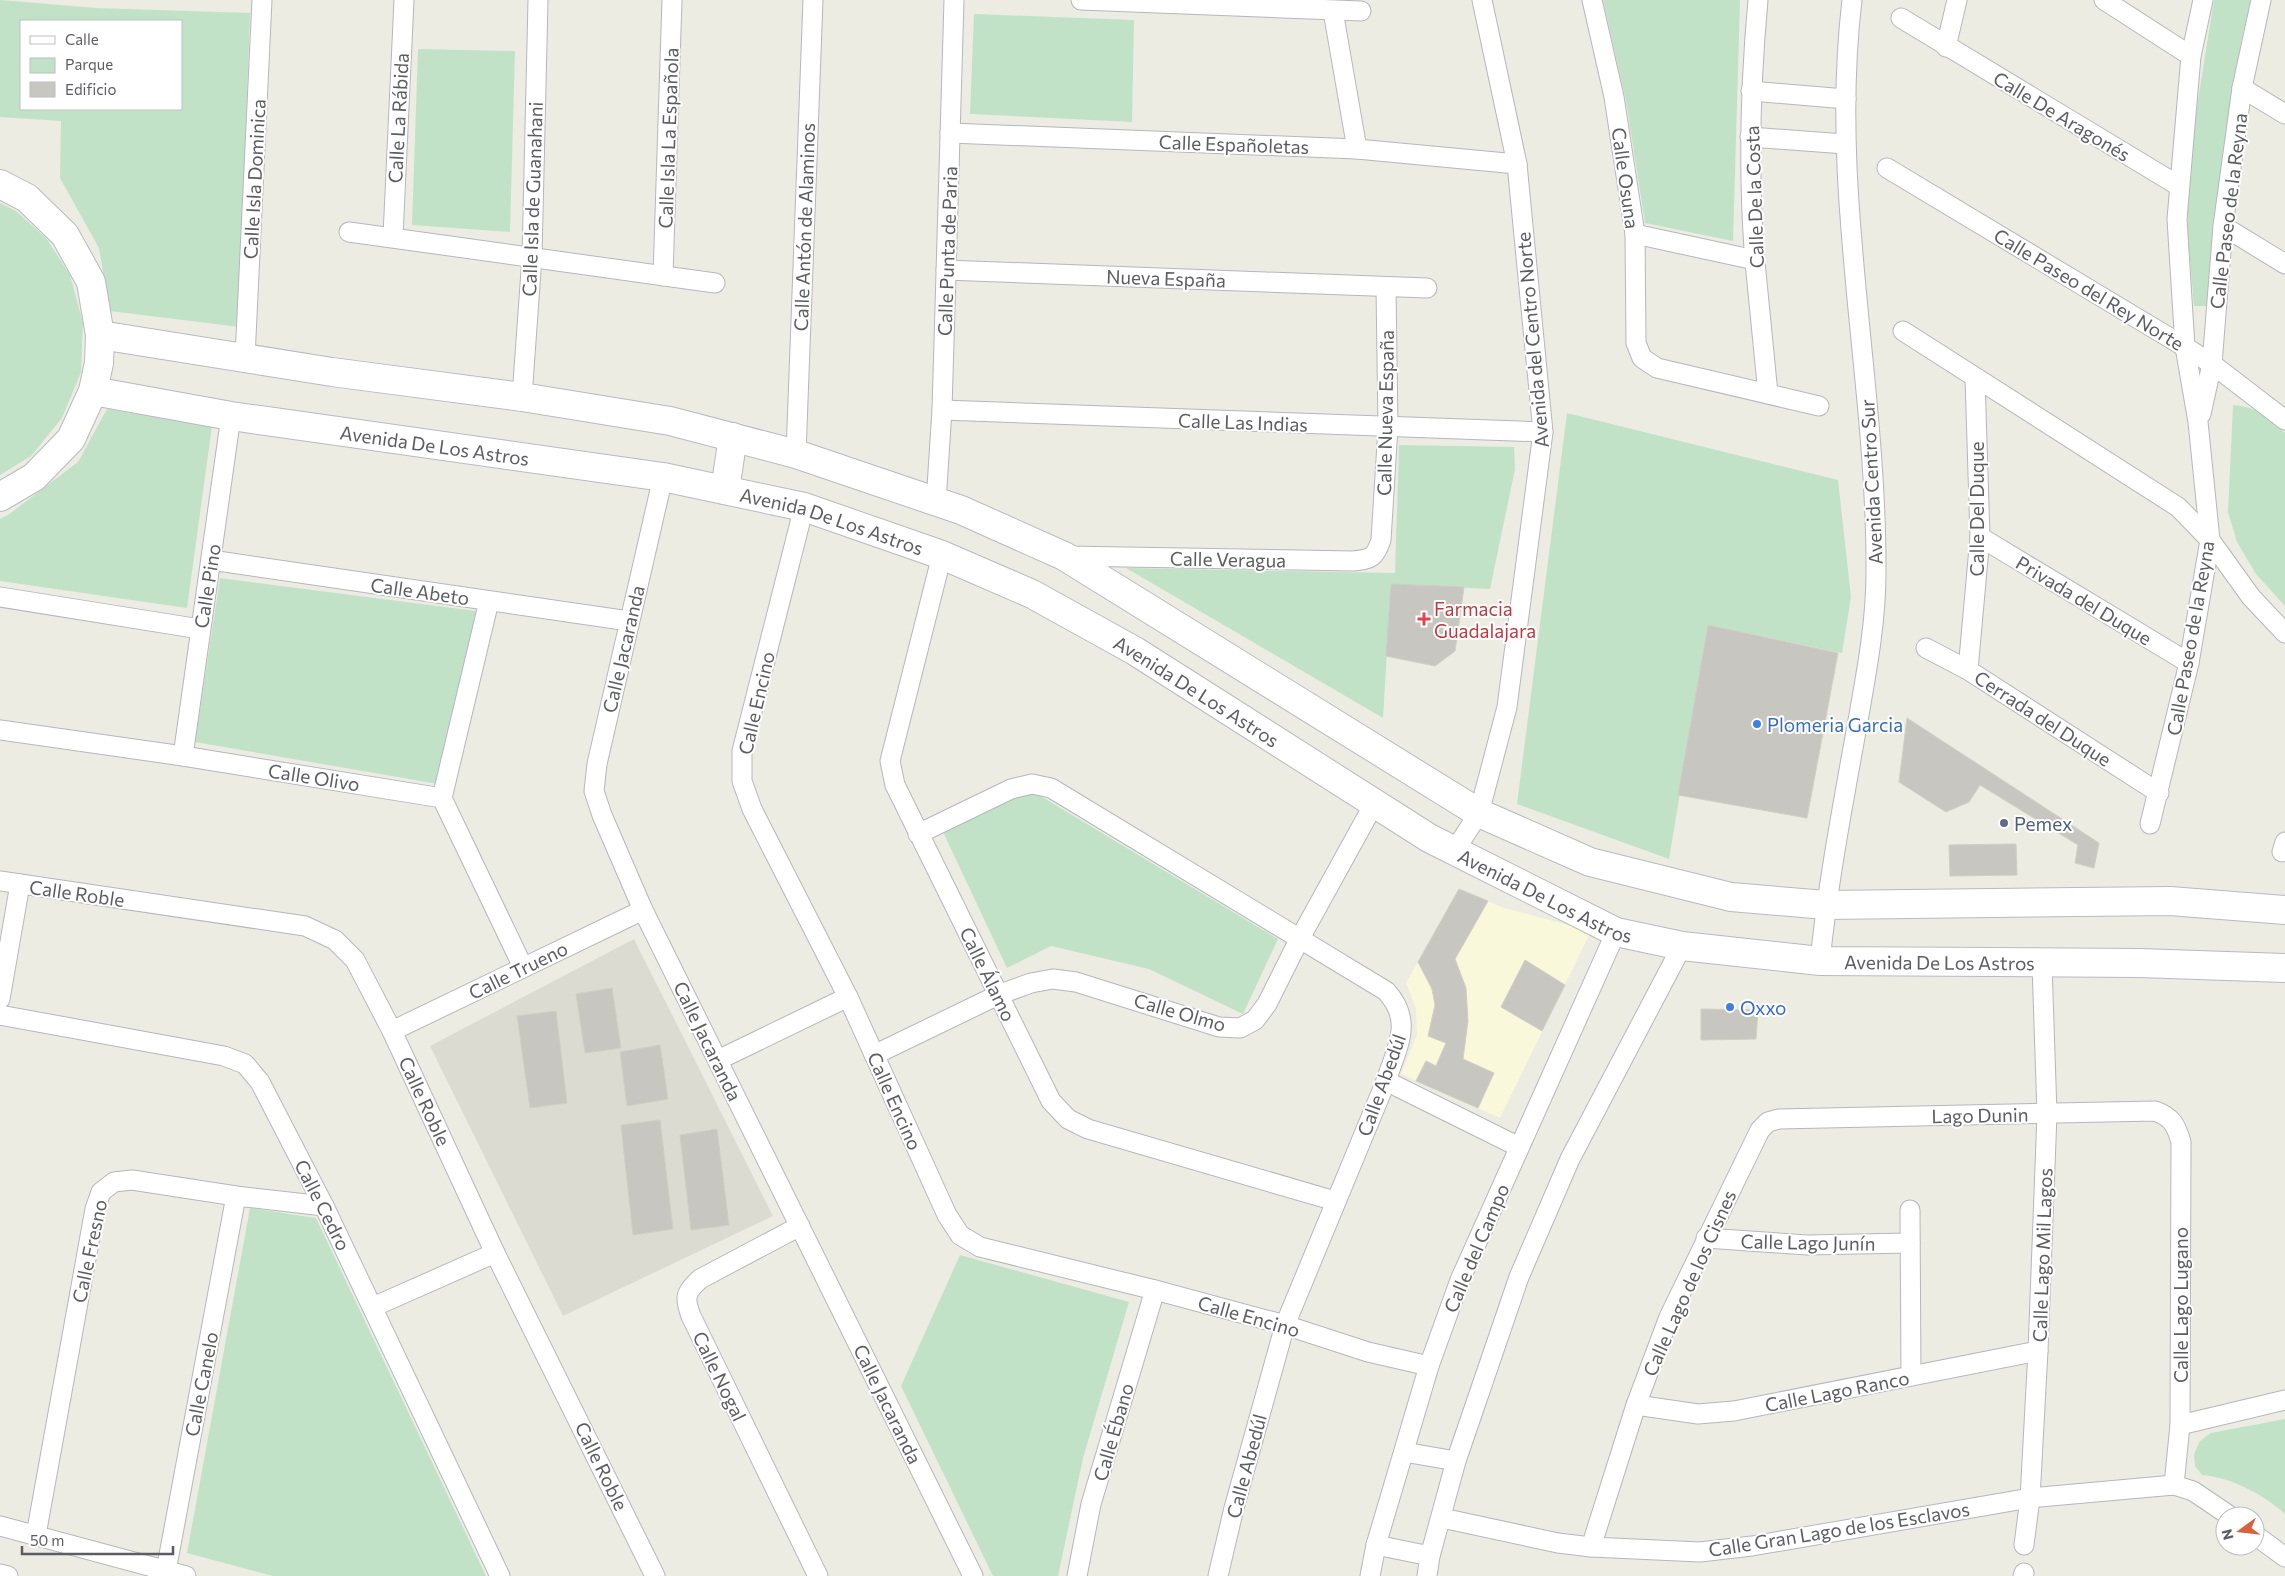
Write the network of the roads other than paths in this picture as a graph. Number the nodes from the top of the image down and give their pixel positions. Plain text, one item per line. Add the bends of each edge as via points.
1 (262, 0) edge
2 (404, 0) edge
3 (538, 0) edge
4 (672, 0) edge
5 (813, 0) edge
6 (954, 0) edge
7 (1081, 0) edge
8 (1482, 0) edge
9 (1592, 0) edge
10 (1758, 0) edge
11 (1852, 0) edge
12 (1957, 0) edge
13 (2104, 0) edge
14 (2203, 0) edge
15 (2262, 0) edge
16 (1333, 11) junction
17 (1360, 11) dead end
18 (1901, 18) dead end
19 (1946, 47) junction
20 (2192, 56) junction
21 (2242, 88) junction
22 (1751, 91) junction
23 (1846, 99) junction
24 (2285, 114) edge
25 (950, 133) junction
26 (1750, 137) junction
27 (1846, 144) junction
28 (1357, 149) junction
29 (1517, 164) junction
30 (1887, 168) dead end
31 (0, 184) edge
32 (2179, 186) junction
33 (2223, 226) junction
34 (349, 232) dead end
35 (1635, 234) junction
36 (393, 236) junction
37 (532, 257) junction
38 (1755, 260) junction
39 (2285, 264) edge
40 (946, 270) junction
41 (663, 276) junction
42 (715, 283) dead end
43 (1386, 287) junction
44 (1427, 288) dead end
45 (1902, 331) dead end
46 (100, 336) junction
47 (2185, 347) junction
48 (245, 358) junction
49 (2212, 364) junction
50 (1975, 378) junction
51 (93, 391) junction
52 (1768, 394) junction
53 (522, 397) junction
54 (1819, 406) dead end
55 (942, 410) junction
56 (231, 416) junction
57 (2285, 420) edge
58 (2198, 422) junction
59 (1388, 427) junction
60 (1543, 432) junction
61 (733, 437) junction
62 (796, 454) junction
63 (663, 477) junction
64 (725, 490) junction
65 (0, 497) edge
66 (936, 502) junction
67 (804, 507) junction
68 (1980, 537) junction
69 (1381, 540) joint
70 (2210, 540) junction
71 (942, 556) junction
72 (1064, 556) junction
73 (211, 560) junction
74 (0, 597) edge
75 (489, 601) junction
76 (629, 621) junction
77 (200, 628) junction
78 (2285, 633) edge
79 (1926, 648) dead end
80 (2189, 663) junction
81 (1968, 670) junction
82 (0, 730) edge
83 (183, 756) junction
84 (2159, 793) junction
85 (442, 798) junction
86 (1374, 804) junction
87 (1480, 813) junction
88 (2150, 824) dead end
89 (918, 834) junction
90 (1455, 850) junction
91 (0, 881) edge
92 (20, 884) junction
93 (1826, 905) junction
94 (643, 910) junction
95 (2285, 910) edge
96 (1616, 932) junction
97 (1299, 940) junction
98 (1682, 946) junction
99 (1820, 961) junction
100 (2042, 964) junction
101 (523, 967) junction
102 (2285, 968) edge
103 (998, 995) junction
104 (848, 997) junction
105 (0, 999) edge
106 (0, 1015) edge
107 (392, 1031) junction
108 (874, 1055) junction
109 (718, 1060) junction
110 (1386, 1081) junction
111 (2047, 1114) junction
112 (1779, 1119) joint
113 (2176, 1126) joint
114 (1519, 1147) junction
115 (236, 1196) junction
116 (1335, 1201) junction
117 (324, 1206) junction
118 (1910, 1210) dead end
119 (800, 1226) junction
120 (1706, 1238) junction
121 (1910, 1243) junction
122 (495, 1253) junction
123 (1155, 1290) junction
124 (373, 1308) junction
125 (1286, 1325) junction
126 (2038, 1351) junction
127 (1429, 1366) junction
128 (1911, 1376) junction
129 (2285, 1400) edge
130 (1636, 1405) junction
131 (2180, 1424) junction
132 (1404, 1452) junction
133 (1456, 1461) junction
134 (2174, 1485) junction
135 (2030, 1498) junction
136 (2215, 1506) edge
137 (1442, 1518) junction
138 (0, 1526) edge
139 (36, 1535) junction
140 (2265, 1542) edge
141 (1376, 1545) junction
142 (2024, 1545) dead end
143 (1591, 1547) junction
144 (1430, 1556) junction
145 (2285, 1557) edge
146 (166, 1571) junction
147 (0, 1574) edge
148 (8, 1576) edge
149 (186, 1576) edge
150 (500, 1576) edge
151 (655, 1576) edge
152 (818, 1576) edge
153 (973, 1576) edge
154 (1078, 1576) edge
155 (1218, 1576) edge
156 (1370, 1576) edge
157 (1427, 1576) edge

1 - 48 street, Calle Isla Dominica
2 - 36 street, Calle La Rábida
3 - 37 street, Calle Isla de Guanahani
4 - 41 street, Calle Isla La Española
5 - 62 street, Calle Antón de Alaminos
6 - 25 street, Calle Punta de Paria
7 - 16 street
8 - 29 street, Avenida del Centro Norte
9 - 35 street, Calle Osuna via 1614,97
10 - 22 street, Calle De la Costa
11 - 23 street, Avenida Centro Sur
12 - 19 street
13 - 20 street
14 - 20 street, Calle Paseo de la Reyna
15 - 21 street, Calle Paseo de la Reyna
16 - 17 street
16 - 28 street
18 - 19 street, Calle De Aragonés
19 - 32 street, Calle De Aragonés
20 - 32 street, Calle Paseo de la Reyna
21 - 24 street
21 - 33 street, Calle Paseo de la Reyna
22 - 23 street
22 - 26 street, Calle De la Costa
23 - 27 street, Avenida Centro Sur
25 - 28 street, Calle Españoletas
25 - 40 street, Calle Punta de Paria
26 - 27 street
26 - 38 street, Calle De la Costa
27 - 93 street, Avenida Centro Sur via 1874,487 1876,574 1870,650
28 - 29 street, Calle Españoletas
29 - 60 street, Avenida del Centro Norte
30 - 47 street, Calle Paseo del Rey Norte
31 - 46 main road via 27,198 65,235 91,282
32 - 47 street, Calle Paseo de la Reyna via 2178,254
33 - 39 street
33 - 49 street, Calle Paseo de la Reyna
34 - 36 street
35 - 38 street
35 - 52 street, Calle Osuna via 1636,343 1642,358 1658,368
36 - 37 street
37 - 41 street
37 - 53 street, Calle Isla de Guanahani
38 - 52 street, Calle De la Costa
40 - 43 street, Nueva España
40 - 55 street, Calle Punta de Paria
41 - 42 street
43 - 44 street, Nueva España
43 - 59 street, Calle Nueva España
45 - 50 street
46 - 48 main road
46 - 51 main road
47 - 49 street, Calle Paseo del Rey Norte
47 - 58 street, Calle Paseo de la Reyna
48 - 53 main road
49 - 57 street, Calle Paseo del Rey Norte
49 - 58 street, Calle Paseo de la Reyna
50 - 68 street, Calle Del Duque
50 - 70 street via 2178,507
51 - 56 main road, Avenida De Los Astros
51 - 65 main road via 71,438 34,478
52 - 54 street
53 - 61 main road via 670,421
55 - 59 street, Calle Las Indias
55 - 66 street, Calle Punta de Paria
56 - 63 main road, Avenida De Los Astros
56 - 73 street, Calle Pino
58 - 70 street, Calle Paseo de la Reyna
59 - 60 street, Calle Las Indias
59 - 69 street, Calle Nueva España
60 - 87 street, Avenida del Centro Norte via 1507,708
61 - 62 main road
61 - 64 main road
62 - 66 main road
63 - 64 main road, Avenida De Los Astros
63 - 76 street, Calle Jacaranda
64 - 67 main road, Avenida De Los Astros
66 - 72 main road
67 - 71 main road, Avenida De Los Astros
67 - 104 street, Calle Encino via 742,751 742,781 752,809
68 - 80 street, Privada del Duque
68 - 81 street, Calle Del Duque
69 - 72 street, Calle Veragua via 1377,552 1368,559 1352,561
70 - 78 street via 2252,597
70 - 80 street, Calle Paseo de la Reyna
71 - 86 main road, Avenida De Los Astros via 1032,594 1135,651
71 - 89 street, Calle Álamo via 890,761 895,785
72 - 87 main road
73 - 75 street, Calle Abeto
73 - 77 street, Calle Pino
74 - 77 street
75 - 76 street, Calle Abeto
75 - 85 street
76 - 94 street, Calle Jacaranda via 597,764 594,791
77 - 83 street, Calle Pino
79 - 81 street, Cerrada del Duque
80 - 84 street, Calle Paseo de la Reyna
81 - 84 street, Cerrada del Duque
82 - 83 street, Calle Olivo
83 - 85 street, Calle Olivo
84 - 88 street, Calle Paseo de la Reyna
85 - 101 street
86 - 90 main road, Avenida De Los Astros
86 - 97 street, Calle Olmo
87 - 90 street, Avenida del Centro Norte
87 - 93 main road via 1590,862 1732,897
89 - 97 street, Calle Abedúl via 1011,789 1032,784 1051,788
89 - 103 street, Calle Álamo
90 - 96 main road, Avenida De Los Astros
91 - 92 street, Calle Roble
92 - 105 street
92 - 107 street, Calle Roble via 305,926 335,940 355,960
93 - 95 main road via 2170,901
93 - 99 street, Avenida Centro Sur
94 - 101 street, Calle Trueno
94 - 109 street, Calle Jacaranda
96 - 98 main road, Avenida De Los Astros
96 - 114 street, Calle del Campo
97 - 103 street, Calle Olmo via 1267,1004 1254,1020 1240,1028 1219,1026 1076,982 1053,979
97 - 110 street, Calle Abedúl via 1386,990 1395,1000 1403,1026
98 - 99 main road, Avenida De Los Astros
98 - 133 street via 1570,1159 1519,1277
99 - 100 main road, Avenida De Los Astros
100 - 102 main road, Avenida De Los Astros via 2158,963
100 - 111 street, Calle Lago Mil Lagos
101 - 107 street, Calle Trueno
103 - 108 street, Calle Olmo
103 - 116 street, Calle Álamo via 1051,1102 1068,1119 1088,1129
104 - 108 street, Calle Encino
104 - 109 street
106 - 117 street, Calle Cedro via 224,1056 244,1064 260,1082
107 - 122 street, Calle Roble
108 - 123 street, Calle Encino via 947,1216 960,1235 980,1247
109 - 119 street, Calle Jacaranda
110 - 114 street
110 - 116 street, Calle Abedúl
111 - 112 street, Lago Dunin
111 - 113 street, Lago Dunin via 2155,1111 2167,1115
111 - 126 street, Calle Lago Mil Lagos
112 - 120 street, Calle Lago de los Cisnes via 1768,1122 1760,1130
113 - 131 street, Calle Lago Lugano via 2181,1142
114 - 127 street, Calle del Campo via 1460,1280
115 - 117 street, Calle Fresno
115 - 139 street, Calle Fresno via 132,1180 114,1182 101,1192 95,1209
115 - 146 street, Calle Canelo
116 - 125 street, Calle Abedúl
117 - 124 street, Calle Cedro
118 - 121 street
119 - 152 street, Calle Nogal via 700,1279 688,1290 686,1301
119 - 153 street, Calle Jacaranda
120 - 121 street, Calle Lago Junín via 1807,1245
120 - 130 street, Calle Lago de los Cisnes via 1669,1318
121 - 128 street
122 - 124 street
122 - 151 street, Calle Roble
123 - 125 street, Calle Encino
123 - 154 street, Calle Ébano via 1091,1504
124 - 150 street, Calle Cedro
125 - 127 street, Calle Encino via 1368,1352
125 - 155 street, Calle Abedúl
126 - 128 street, Calle Lago Ranco
126 - 135 street, Calle Lago Mil Lagos
127 - 132 street, Calle del Campo
128 - 130 street, Calle Lago Ranco via 1734,1411 1698,1414
129 - 131 street
130 - 143 street, Calle Lago de los Cisnes
131 - 134 street, Calle Lago Lugano
132 - 133 street
132 - 141 street, Calle del Campo
133 - 137 street
134 - 135 street, Calle Gran Lago de los Esclavos
134 - 136 street, Calle Gran Lago de los Esclavos via 2193,1491
135 - 142 street, Calle Lago Mil Lagos
135 - 143 street, Calle Gran Lago de los Esclavos via 1700,1552
137 - 143 street, Calle Gran Lago de los Esclavos
137 - 144 street
138 - 139 street
139 - 146 street
140 - 145 street
141 - 144 street
141 - 156 street, Calle del Campo
144 - 157 street
146 - 149 street
147 - 148 street

